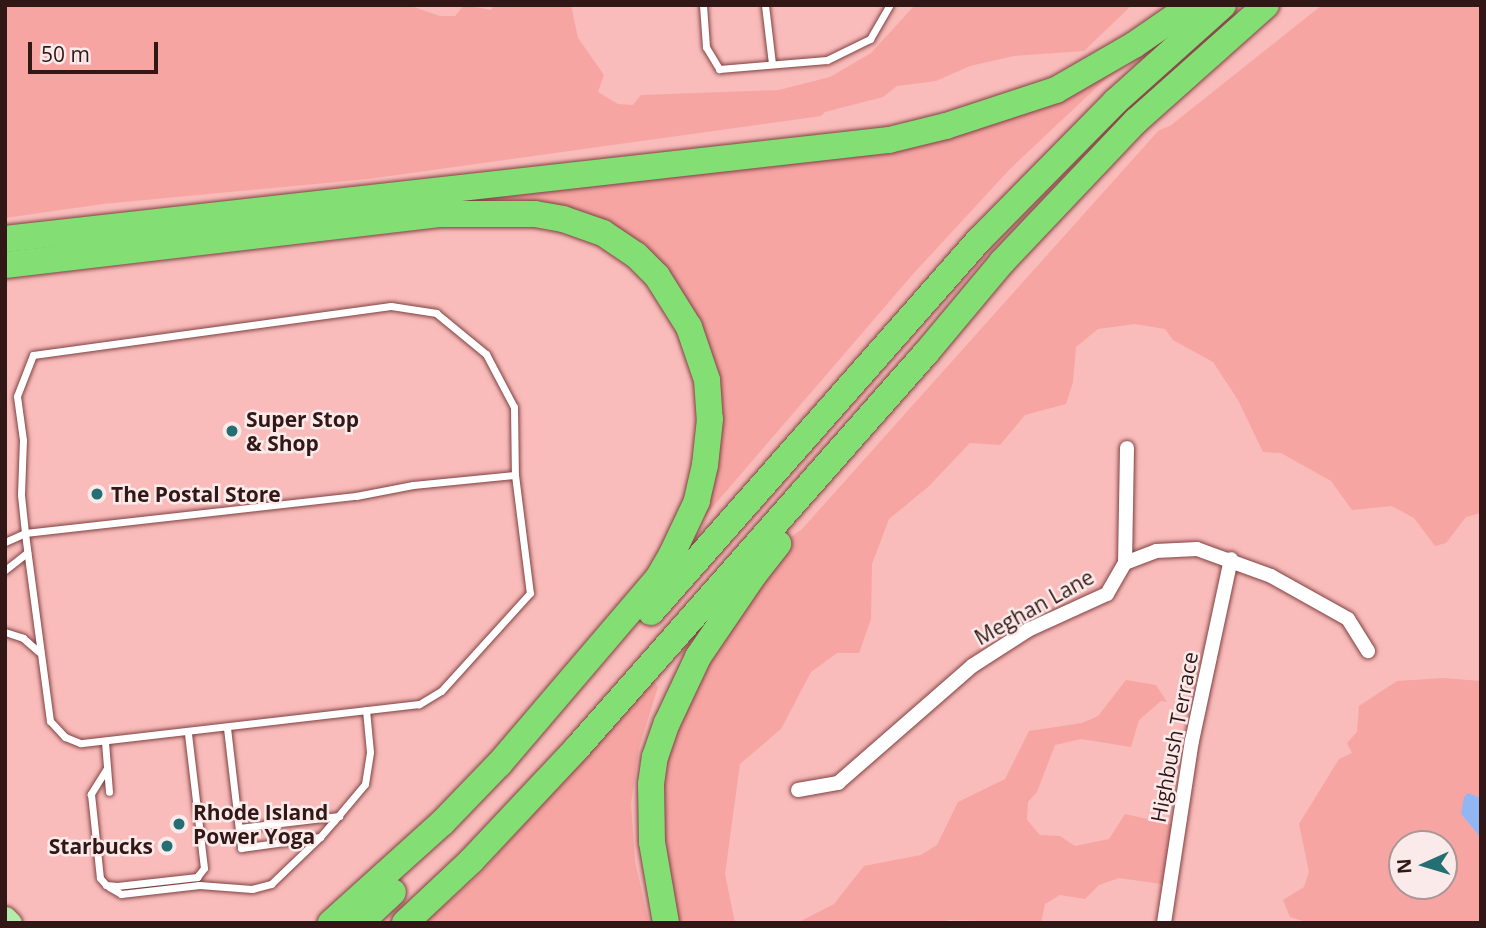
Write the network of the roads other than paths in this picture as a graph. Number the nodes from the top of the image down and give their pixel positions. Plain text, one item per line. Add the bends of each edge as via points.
1 (703, 5) edge
2 (765, 5) edge
3 (890, 5) edge
4 (1192, 5) edge
5 (1223, 5) edge
6 (1266, 5) edge
7 (772, 64) junction
8 (5, 239) edge
9 (5, 265) edge
10 (926, 353) junction
11 (1127, 448) dead end
12 (515, 475) junction
13 (25, 533) junction
14 (5, 542) edge
15 (27, 553) junction
16 (1231, 559) junction
17 (1125, 563) junction
18 (5, 570) edge
19 (5, 632) edge
20 (40, 652) junction
21 (1368, 652) dead end
22 (366, 710) junction
23 (227, 728) junction
24 (188, 733) junction
25 (105, 742) junction
26 (107, 768) junction
27 (798, 790) dead end
28 (109, 792) dead end
29 (339, 816) junction
30 (239, 828) junction
31 (320, 837) junction
32 (106, 885) junction
33 (5, 918) edge
34 (10, 923) edge
35 (331, 923) edge
36 (360, 923) edge
37 (405, 923) edge
38 (666, 923) edge
39 (1164, 923) edge

1 - 7 lane via 706,47 719,69
2 - 7 lane
3 - 7 lane via 870,40 849,52 827,60
4 - 8 highway via 1056,90 889,140
5 - 36 highway via 1115,102 979,240 571,706 404,883
6 - 10 highway via 1126,131 1002,262
9 - 35 highway via 439,214 535,214 603,233 636,255 657,276 690,327 707,380 710,419 697,501 672,554 657,578 499,764 443,822
10 - 37 highway via 578,747 471,861
10 - 38 highway via 828,488 753,576 681,690 655,757 652,784 652,842
11 - 17 street
12 - 13 lane
12 - 13 lane via 514,407 486,354 436,313 391,306 33,355 17,396
12 - 22 lane via 530,593 441,691 419,704
13 - 14 lane
13 - 15 lane
15 - 18 lane
15 - 20 lane
16 - 17 street via 1197,549 1156,551
16 - 21 street via 1348,620
16 - 39 street, Highbush Terrace via 1192,741
17 - 27 street, Meghan Lane via 1107,594 1028,630 972,666 838,783
19 - 20 lane via 23,638
20 - 25 lane via 50,721 65,737 80,743
22 - 23 lane
22 - 29 lane via 370,752 365,784
23 - 24 lane
23 - 30 lane
24 - 25 lane
24 - 32 lane via 202,874
25 - 26 lane
26 - 28 lane
26 - 32 lane via 94,785 91,805 97,865
29 - 30 lane
29 - 31 lane
30 - 31 lane via 241,848
31 - 32 lane via 271,884 252,889 199,885 121,894
33 - 34 main road

